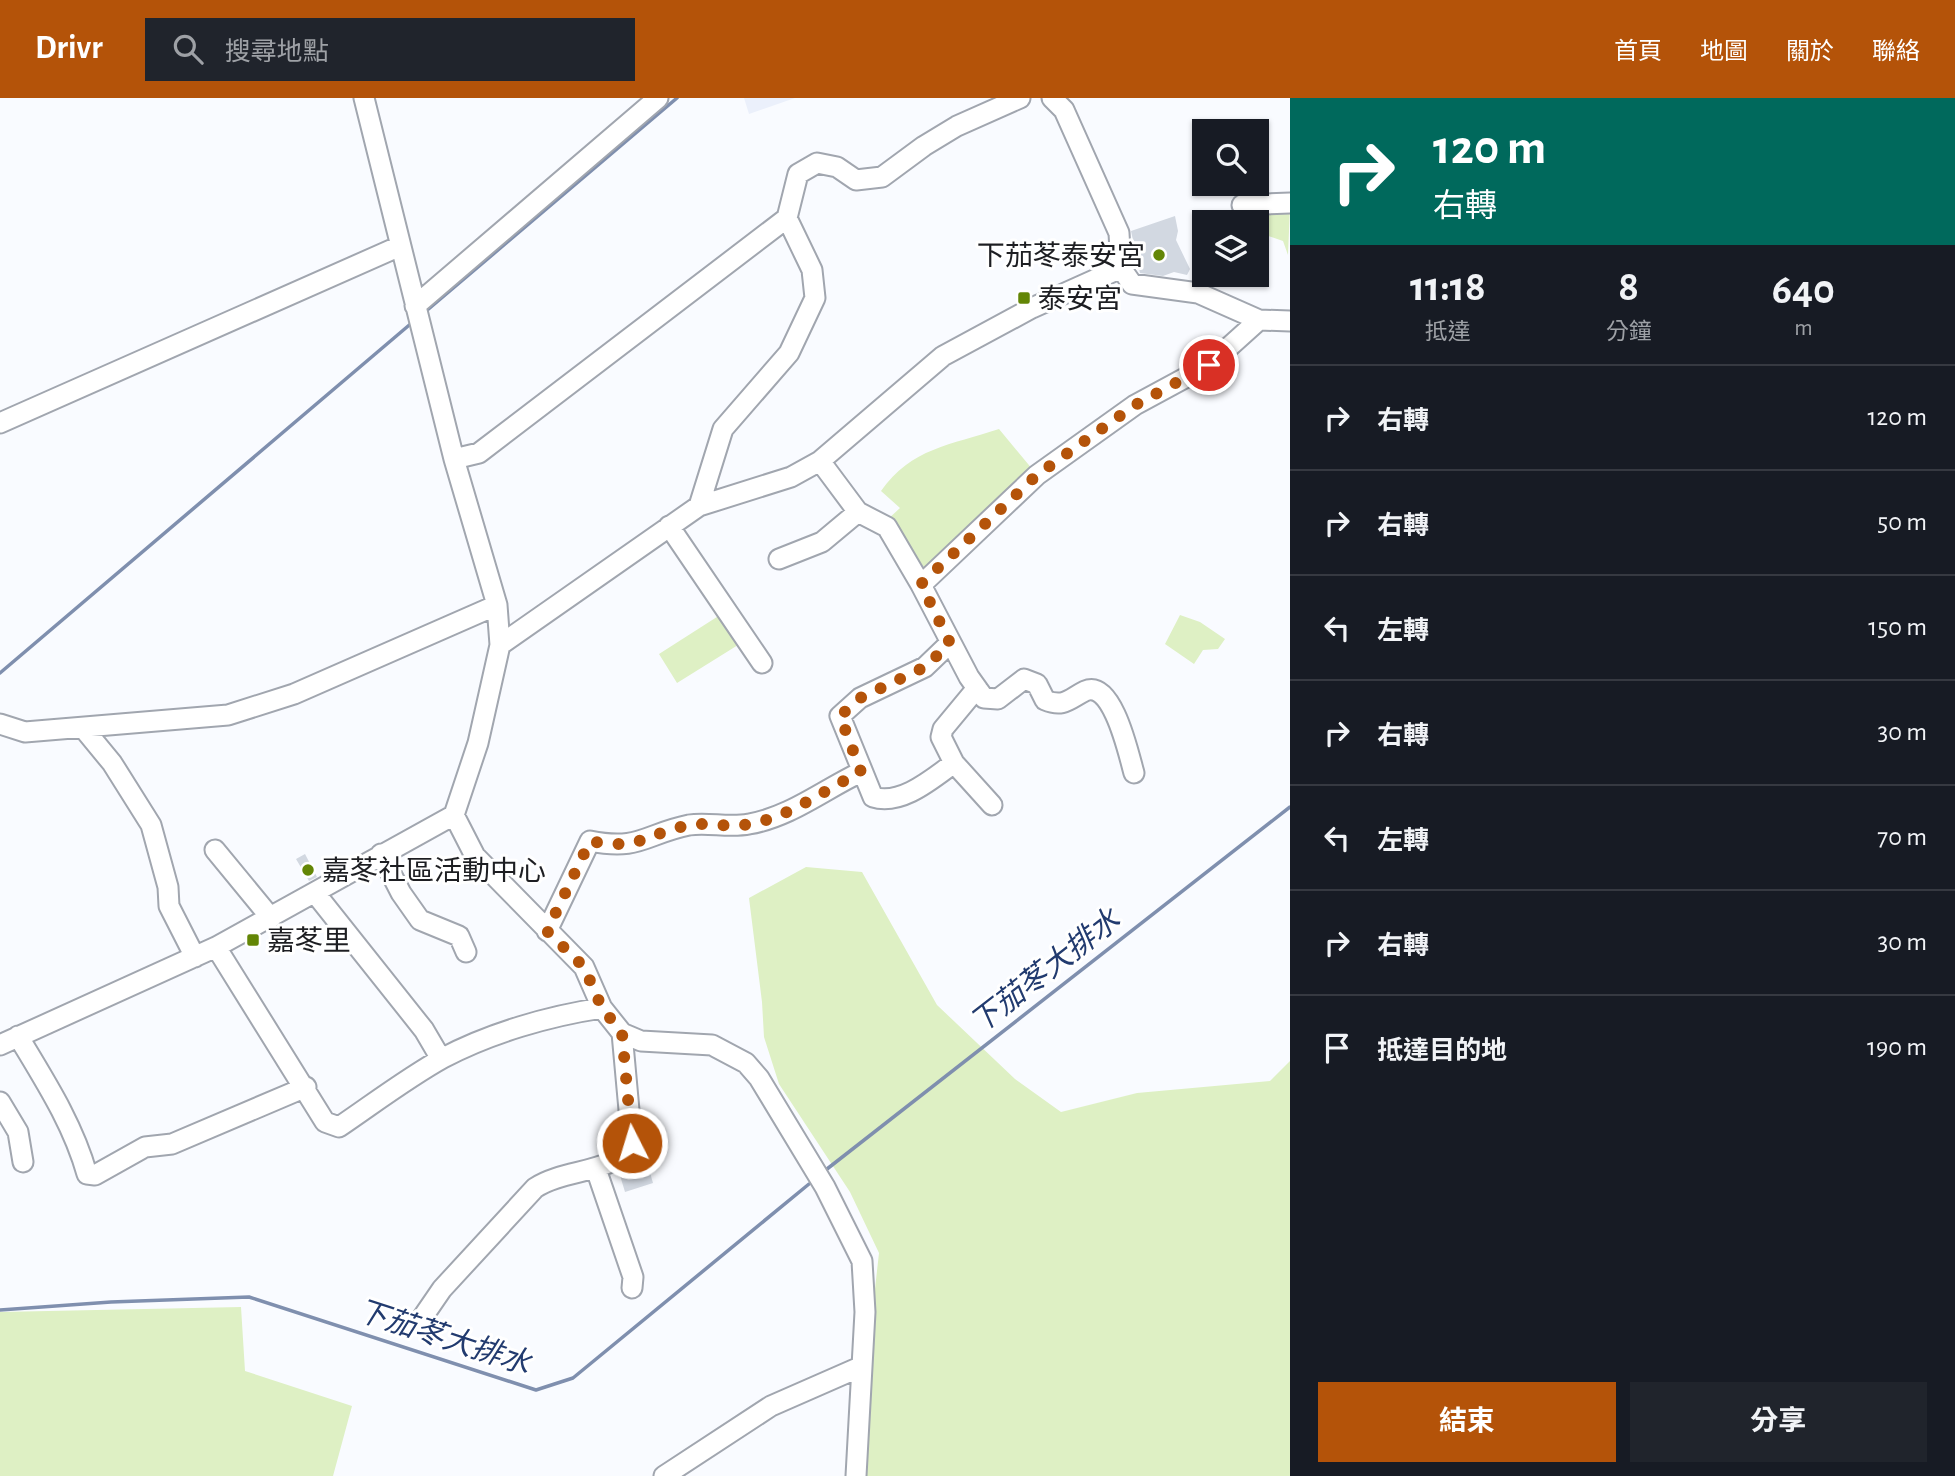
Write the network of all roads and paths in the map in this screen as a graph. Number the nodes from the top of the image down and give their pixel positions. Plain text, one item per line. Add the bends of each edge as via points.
1 (364, 98) edge
2 (658, 98) edge
3 (1020, 98) edge
4 (1052, 98) edge
5 (1290, 203) edge
6 (1242, 205) dead end
7 (787, 218) junction
8 (400, 246) junction
9 (1121, 268) junction
10 (415, 306) junction
11 (1259, 320) junction
12 (1290, 321) edge
13 (0, 423) edge
14 (454, 459) junction
15 (820, 461) junction
16 (699, 506) junction
17 (858, 512) junction
18 (669, 526) junction
19 (779, 559) dead end
20 (921, 584) junction
21 (497, 606) junction
22 (950, 643) junction
23 (500, 645) junction
24 (761, 663) dead end
25 (976, 688) junction
26 (0, 724) edge
27 (84, 729) junction
28 (954, 763) junction
29 (861, 772) junction
30 (1134, 773) dead end
31 (992, 804) dead end
32 (454, 816) junction
33 (215, 850) dead end
34 (381, 854) junction
35 (316, 893) junction
36 (271, 918) junction
37 (547, 931) junction
38 (216, 947) junction
39 (466, 953) dead end
40 (195, 957) junction
41 (602, 1008) junction
42 (622, 1033) junction
43 (18, 1036) junction
44 (0, 1045) edge
45 (441, 1059) junction
46 (306, 1087) junction
47 (0, 1102) edge
48 (23, 1162) dead end
49 (596, 1169) junction
50 (632, 1288) dead end
51 (418, 1324) dead end
52 (860, 1367) junction
53 (664, 1476) edge
54 (856, 1476) edge

1 - 8 street
2 - 10 street
3 - 7 street via 957,126 882,177 856,180 837,167 817,163 799,174
4 - 9 street via 1064,110 1119,233
5 - 6 street
7 - 14 street via 480,453
7 - 16 street via 812,270 815,298 789,353 723,429
8 - 10 street
8 - 13 street
9 - 11 street via 1132,284 1198,293
9 - 15 street via 1032,308 943,356
10 - 14 street
11 - 12 street
11 - 20 street via 1209,365 1135,405 1037,475
14 - 21 street
15 - 16 street via 791,477
15 - 17 street
16 - 18 street
17 - 19 street via 821,542
17 - 20 street via 887,527
18 - 23 street
18 - 24 street
20 - 22 street
21 - 23 street
21 - 27 street via 294,694 228,715
22 - 25 street
22 - 29 street via 925,667 869,693 840,716
23 - 32 street via 478,743
25 - 28 street via 940,737
25 - 30 street via 984,698 999,699 1024,679 1037,684 1045,700 1057,705 1087,690 1096,691 1108,699 1121,727
26 - 27 street via 25,733
27 - 40 street via 112,763 151,825 169,906
28 - 29 street via 920,787 885,801 873,797
28 - 31 street
29 - 37 street via 800,807 760,822 691,825 618,847 590,841
32 - 34 street
32 - 37 street via 475,856
33 - 36 street
34 - 35 street
34 - 39 street via 420,920 459,936
35 - 36 street
35 - 45 street via 424,1030
36 - 38 street
37 - 41 street via 584,967
38 - 40 street
38 - 46 street
40 - 43 street
41 - 42 street
41 - 45 street via 490,1038
42 - 49 street via 632,1143 626,1154
42 - 52 street via 641,1041 712,1045 746,1063 759,1078 862,1261 865,1312
43 - 44 street
43 - 46 street via 64,1114 87,1174 95,1175 145,1147 172,1144
45 - 46 street via 339,1127 325,1122
47 - 48 street via 18,1132
49 - 50 street via 633,1277
49 - 51 street via 551,1177 535,1188 442,1289
52 - 53 street via 771,1406
52 - 54 street

